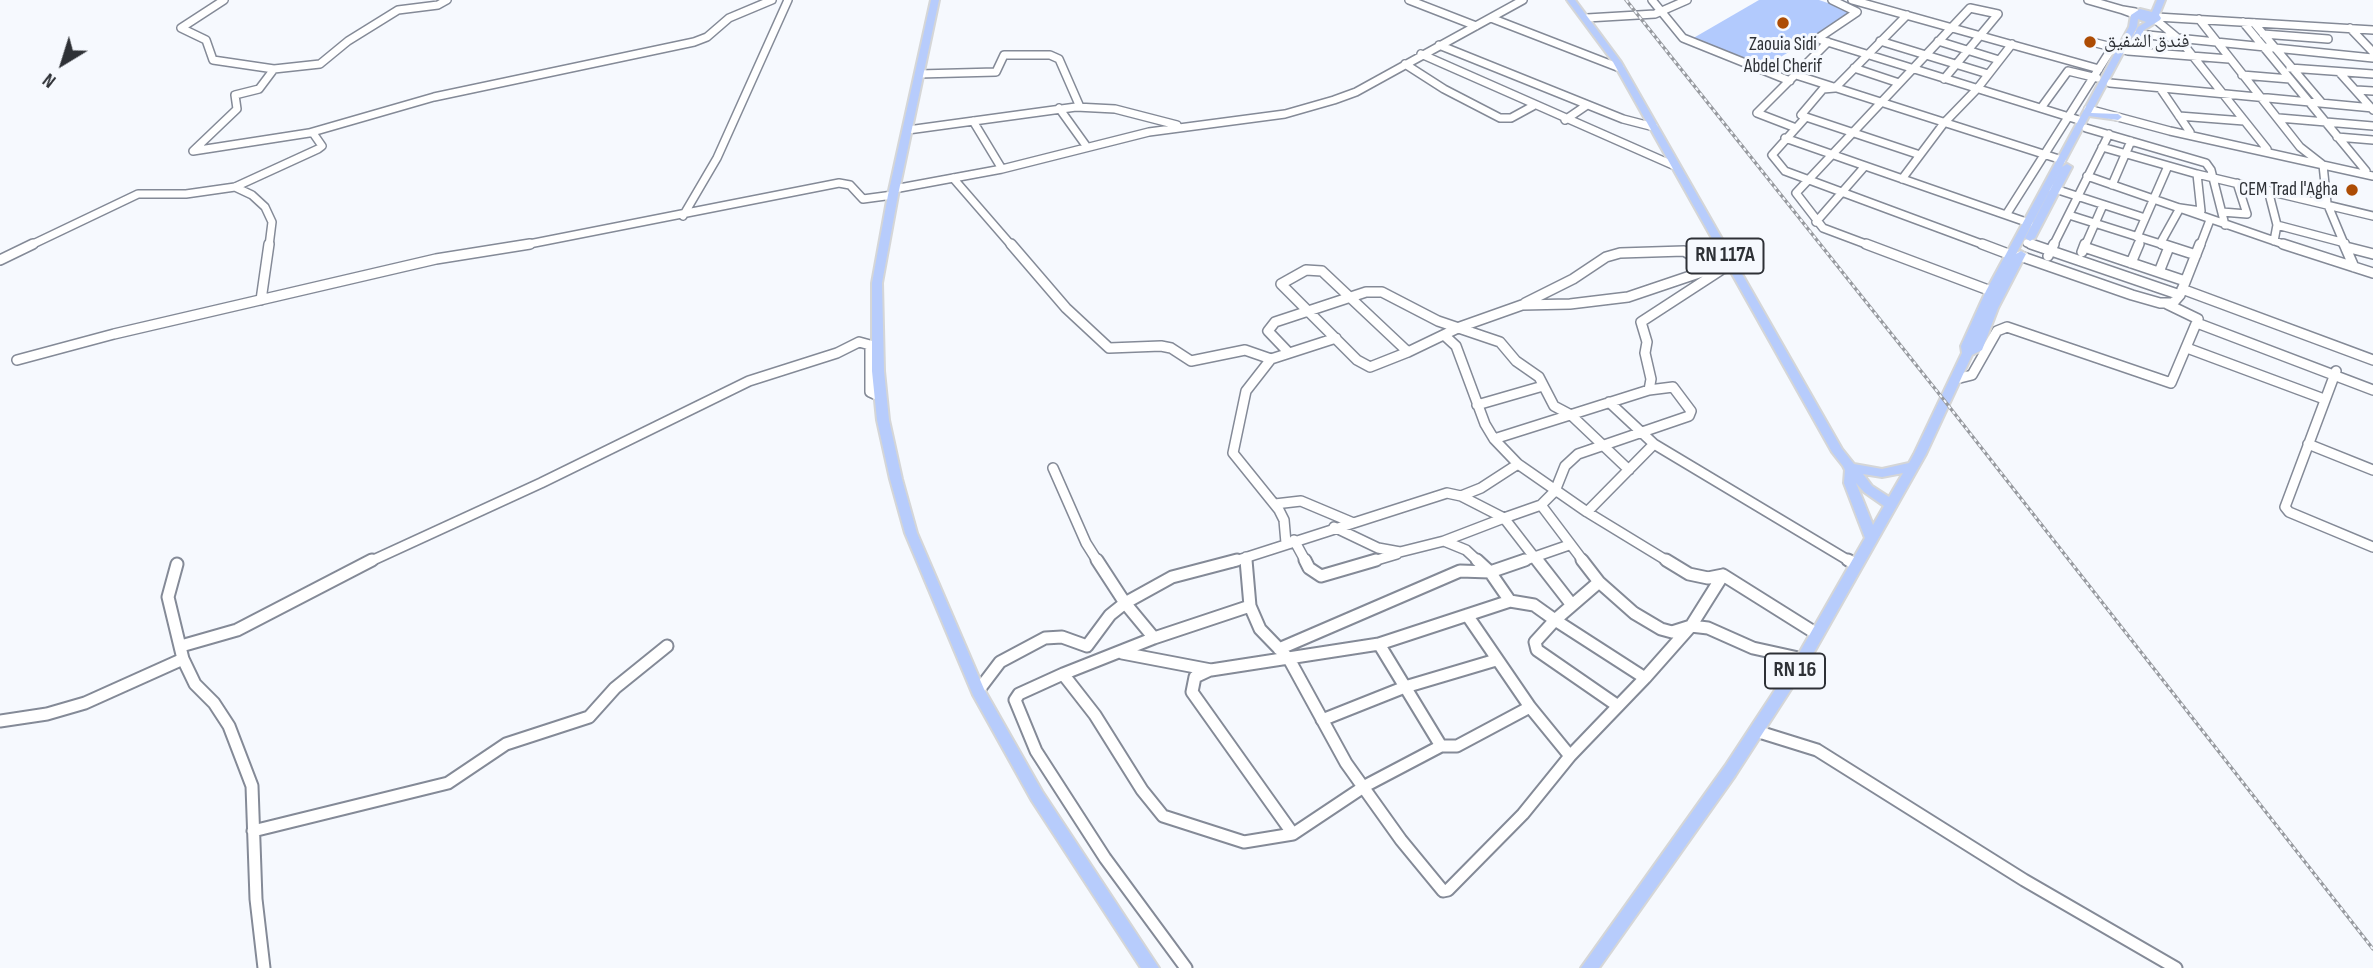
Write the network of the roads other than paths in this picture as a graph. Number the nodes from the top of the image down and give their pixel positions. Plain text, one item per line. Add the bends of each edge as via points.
1 (224, 0) edge
2 (447, 0) edge
3 (772, 0) edge
4 (788, 0) edge
5 (935, 0) edge
6 (1409, 0) edge
7 (1523, 0) edge
8 (1571, 0) edge
9 (1652, 0) edge
10 (1687, 0) edge
11 (1832, 0) edge
12 (1852, 0) edge
13 (2088, 0) edge
14 (2151, 0) edge
15 (2161, 0) edge
16 (1662, 13) junction
17 (2135, 13) junction
18 (1907, 15) junction
19 (1491, 18) junction
20 (1587, 18) junction
21 (2156, 18) junction
22 (2199, 19) junction
23 (2243, 22) junction
24 (2254, 23) junction
25 (1476, 26) junction
26 (2315, 26) junction
27 (1951, 28) junction
28 (2350, 28) junction
29 (2373, 30) edge
30 (2138, 34) junction
31 (2263, 34) junction
32 (1981, 36) junction
33 (2328, 39) junction
34 (2180, 40) junction
35 (1880, 41) junction
36 (1938, 41) junction
37 (1828, 42) junction
38 (2092, 42) dead end
39 (2012, 44) junction
40 (2217, 44) junction
41 (1439, 45) junction
42 (2264, 49) junction
43 (2120, 50) junction
44 (1969, 51) junction
45 (2277, 51) junction
46 (2373, 52) edge
47 (1421, 54) junction
48 (1867, 55) junction
49 (1926, 55) junction
50 (2345, 56) junction
51 (2193, 57) junction
52 (2373, 58) edge
53 (2229, 59) junction
54 (1999, 60) junction
55 (1405, 64) junction
56 (1957, 64) junction
57 (2280, 67) junction
58 (1620, 68) junction
59 (1854, 68) junction
60 (2291, 68) junction
61 (274, 69) junction
62 (1912, 69) junction
63 (2339, 72) junction
64 (919, 74) junction
65 (1989, 74) junction
66 (2373, 74) edge
67 (2242, 75) junction
68 (2102, 77) junction
69 (1793, 78) junction
70 (1944, 79) junction
71 (2290, 79) junction
72 (1899, 82) junction
73 (1835, 88) junction
74 (2160, 88) junction
75 (1977, 89) junction
76 (2356, 90) junction
77 (2373, 91) edge
78 (2223, 94) junction
79 (2261, 96) junction
80 (2307, 100) junction
81 (2321, 102) junction
82 (1882, 103) junction
83 (1587, 105) junction
84 (1533, 106) junction
85 (1080, 107) junction
86 (1059, 108) junction
87 (2041, 108) junction
88 (2094, 109) junction
89 (2372, 109) edge
90 (2118, 116) junction
91 (2179, 116) junction
92 (1806, 117) junction
93 (2068, 117) junction
94 (2279, 118) junction
95 (1565, 120) junction
96 (973, 121) junction
97 (2244, 121) junction
98 (2325, 122) junction
99 (1944, 123) junction
100 (2084, 124) junction
101 (2373, 125) edge
102 (1185, 126) junction
103 (1654, 127) junction
104 (1796, 128) junction
105 (908, 130) junction
106 (1852, 132) junction
107 (2190, 132) junction
108 (309, 133) junction
109 (2109, 134) junction
110 (2337, 137) junction
111 (1785, 138) junction
112 (2373, 140) edge
113 (2131, 141) junction
114 (1087, 147) junction
115 (2102, 147) junction
116 (2157, 148) junction
117 (2267, 149) junction
118 (2125, 153) junction
119 (1831, 154) junction
120 (2044, 154) junction
121 (1920, 155) junction
122 (2062, 160) junction
123 (2152, 162) junction
124 (2321, 163) junction
125 (1675, 166) junction
126 (1865, 166) junction
127 (2168, 166) junction
128 (1002, 169) junction
129 (2371, 173) edge
130 (2197, 174) junction
131 (2087, 176) junction
132 (953, 178) junction
133 (2213, 178) junction
134 (1902, 179) junction
135 (1808, 180) junction
136 (2237, 183) junction
137 (2112, 185) junction
138 (235, 187) junction
139 (2052, 188) junction
140 (2268, 190) junction
141 (893, 192) junction
142 (1842, 193) junction
143 (2076, 196) junction
144 (2154, 199) junction
145 (2327, 203) junction
146 (2103, 205) junction
147 (2180, 208) junction
148 (2222, 212) junction
149 (2006, 215) junction
150 (2069, 215) junction
151 (683, 216) junction
152 (2373, 216) edge
153 (2145, 218) junction
154 (2210, 220) junction
155 (1816, 222) junction
156 (2029, 223) junction
157 (2095, 223) junction
158 (2225, 225) junction
159 (2277, 225) junction
160 (2139, 237) junction
161 (2274, 241) junction
162 (2027, 243) junction
163 (2164, 245) junction
164 (2345, 245) junction
165 (2084, 247) junction
166 (2050, 251) junction
167 (2373, 254) edge
168 (2196, 255) junction
169 (2016, 256) junction
170 (0, 260) edge
171 (2078, 260) junction
172 (2127, 261) junction
173 (2044, 264) junction
174 (2095, 266) junction
175 (1728, 267) junction
176 (2354, 267) junction
177 (1714, 269) junction
178 (2159, 272) junction
179 (2116, 273) junction
180 (2373, 273) edge
181 (2089, 280) junction
182 (2182, 288) junction
183 (1991, 291) junction
184 (1350, 297) junction
185 (261, 300) junction
186 (1522, 304) junction
187 (2167, 304) junction
188 (1308, 309) junction
189 (2198, 321) junction
190 (1460, 327) junction
191 (1444, 335) junction
192 (1336, 338) junction
193 (2187, 348) junction
194 (1408, 352) junction
195 (1289, 353) junction
196 (1968, 353) junction
197 (1271, 359) junction
198 (17, 360) dead end
199 (2373, 360) edge
200 (2335, 373) junction
201 (1956, 379) junction
202 (1543, 387) junction
203 (2373, 387) edge
204 (1649, 390) junction
205 (881, 397) junction
206 (2325, 400) junction
207 (1609, 402) junction
208 (1476, 405) junction
209 (1572, 415) junction
210 (1640, 431) junction
211 (1494, 439) junction
212 (1602, 443) junction
213 (1654, 444) junction
214 (2308, 444) junction
215 (1518, 464) junction
216 (1912, 467) junction
217 (1053, 468) dead end
218 (1849, 468) junction
219 (1629, 470) junction
220 (2373, 470) edge
221 (1555, 491) junction
222 (1461, 496) junction
223 (1889, 503) junction
224 (1275, 504) junction
225 (1541, 505) junction
226 (1587, 512) junction
227 (1504, 518) junction
228 (1350, 522) junction
229 (1334, 527) junction
230 (1871, 537) junction
231 (1444, 541) junction
232 (1290, 542) junction
233 (1569, 545) junction
234 (2373, 547) edge
235 (1401, 552) junction
236 (1246, 557) junction
237 (1538, 557) junction
238 (177, 564) dead end
239 (1855, 564) junction
240 (1490, 572) junction
241 (1723, 575) junction
242 (1599, 582) junction
243 (1510, 601) junction
244 (1125, 603) junction
245 (1572, 605) junction
246 (1250, 606) junction
247 (1467, 615) junction
248 (1555, 621) junction
249 (1691, 626) junction
250 (1816, 634) junction
251 (1154, 638) junction
252 (1379, 643) junction
253 (667, 646) dead end
254 (1279, 649) junction
255 (182, 652) junction
256 (1122, 653) junction
257 (1289, 659) junction
258 (1802, 659) junction
259 (1496, 660) junction
260 (1211, 670) junction
261 (1063, 674) junction
262 (1645, 678) junction
263 (1405, 687) junction
264 (978, 691) junction
265 (1618, 706) junction
266 (1530, 707) junction
267 (1322, 720) junction
268 (0, 721) edge
269 (1756, 731) junction
270 (1441, 746) junction
271 (1570, 756) junction
272 (1365, 786) junction
273 (253, 831) junction
274 (1293, 834) junction
275 (264, 968) edge
276 (1151, 968) edge
277 (1185, 968) edge
278 (1589, 968) edge
279 (2176, 968) edge

1 - 61 street via 181,28 207,41 213,61
2 - 61 street via 398,10 320,64
3 - 108 street via 729,18 694,42 434,97
4 - 151 street via 717,158
5 - 64 main road
6 - 25 street
7 - 19 street
8 - 20 main road, RN 117A
9 - 16 street
10 - 16 street
11 - 37 street via 1857,12 1819,38
12 - 18 street
13 - 17 street
14 - 17 main road
15 - 21 main road, RN 16
16 - 20 street
16 - 69 street via 1685,39
17 - 21 main road
17 - 43 main road, RN 16 via 2136,21
18 - 27 street
18 - 35 street
19 - 25 street
19 - 58 street
20 - 58 main road, RN 117A
21 - 22 street
21 - 30 main road, RN 16
21 - 34 street
22 - 23 street
22 - 40 street
23 - 24 street
23 - 42 street
24 - 26 street
24 - 31 street
25 - 41 street
26 - 28 street
26 - 33 street
27 - 32 street
27 - 32 street via 1972,7 1998,14
27 - 36 street
28 - 29 street
28 - 46 street
30 - 34 street
30 - 43 main road, RN 16
31 - 33 street
31 - 45 street
32 - 39 street
32 - 44 street
33 - 50 street
34 - 40 street
34 - 51 street
35 - 48 street
35 - 49 street
36 - 44 street
36 - 49 street
37 - 48 street
37 - 69 street
38 - 43 street
39 - 54 street
39 - 68 street
40 - 42 street
40 - 53 street
41 - 47 street
41 - 83 street
42 - 45 street
42 - 57 street
43 - 51 street
43 - 68 main road, RN 16
43 - 68 street
44 - 54 street
44 - 56 street
45 - 50 street
45 - 60 street
47 - 55 street
47 - 84 street
48 - 59 street
48 - 62 street
49 - 56 street
49 - 62 street
50 - 52 street
51 - 53 street
51 - 78 street
53 - 67 street
54 - 65 street
55 - 84 street via 1500,118 1513,118
55 - 102 street via 1356,92 1285,114
56 - 65 street
56 - 70 street
57 - 60 street
57 - 71 street
58 - 103 main road, RN 117A
59 - 72 street
59 - 73 street
60 - 63 street
60 - 81 street
61 - 108 street via 259,89 235,95 237,109 193,151
62 - 70 street
62 - 72 street
63 - 66 street
63 - 76 street
64 - 85 street via 996,72 1004,55 1051,55 1059,59
64 - 105 main road
65 - 75 street
67 - 71 street
67 - 79 street
68 - 74 street
68 - 87 street via 2068,71
68 - 88 main road, RN 16
68 - 93 street
69 - 73 street
69 - 104 street via 1757,113
70 - 75 street
71 - 80 street
72 - 82 street
73 - 82 street
73 - 92 street via 1823,89 1801,115
74 - 78 street
74 - 91 street
75 - 87 street
75 - 99 street
76 - 77 street
76 - 89 street
78 - 79 street
78 - 97 street
79 - 80 street
79 - 94 street
80 - 81 street
80 - 98 street
81 - 89 street
82 - 99 street
82 - 106 street
83 - 95 street
83 - 103 street
84 - 95 street
85 - 86 street
85 - 102 street via 1115,109
86 - 96 street
86 - 114 street
87 - 93 street
88 - 90 main road
88 - 100 main road, RN 16
90 - 107 street
90 - 124 street
91 - 97 street
91 - 107 street
92 - 104 street
92 - 106 street
93 - 100 street
93 - 120 street
94 - 98 street
94 - 124 street via 2300,147
95 - 125 street
96 - 105 street
96 - 128 street
97 - 117 street
98 - 101 street
98 - 110 street
99 - 120 street
99 - 121 street
100 - 109 street
100 - 122 main road, RN 16
100 - 139 main road, RN 16
102 - 114 street
103 - 125 main road, RN 117A
104 - 111 street
105 - 141 main road
106 - 119 street
106 - 121 street
107 - 117 street
108 - 138 street via 321,147
109 - 113 street
109 - 115 street
110 - 112 street
110 - 129 street
111 - 119 street
111 - 135 street via 1772,155 1783,169
113 - 116 street
113 - 118 street
114 - 128 street
115 - 118 street
115 - 131 street
116 - 123 street
116 - 133 street via 2206,163
117 - 124 street
118 - 123 street
118 - 137 street
119 - 126 street
119 - 135 street
120 - 122 street
120 - 149 street
121 - 134 street
122 - 139 main road, RN 16
123 - 127 street
124 - 129 street
124 - 145 street
125 - 175 main road, RN 117A
126 - 134 street
126 - 142 street
127 - 130 street
127 - 144 street
128 - 132 street
130 - 133 street
130 - 147 street via 2201,211
131 - 137 street
131 - 143 street
132 - 141 street
132 - 197 street via 1105,347 1161,346 1191,361 1245,350
133 - 136 street
133 - 148 street
134 - 149 street
135 - 142 street
135 - 155 street via 1796,192
136 - 140 street
136 - 148 street via 2247,214
137 - 144 street
138 - 170 street via 186,194 141,193
138 - 185 street via 253,195 272,222
139 - 143 street
139 - 156 main road, RN 16
139 - 162 main road, RN 16
140 - 145 street
140 - 159 street
141 - 151 street via 863,199 850,185 839,183
141 - 205 main road via 877,283
142 - 155 street
142 - 169 street
143 - 146 street
143 - 150 street
144 - 147 street
144 - 153 street
145 - 152 street
145 - 164 street
146 - 153 street
146 - 157 street
147 - 154 street
147 - 163 street
148 - 158 street
149 - 156 street
150 - 157 street
150 - 166 street
151 - 185 street via 436,259
153 - 160 street
154 - 158 street
154 - 168 street
155 - 183 street
156 - 169 main road, RN 16
157 - 160 street
157 - 165 street
158 - 161 street
159 - 161 street
159 - 164 street
160 - 163 street
160 - 172 street
161 - 176 street
162 - 166 street
162 - 169 main road, RN 16
163 - 168 street
163 - 178 street
164 - 167 street
164 - 176 street
165 - 171 street
165 - 172 street
166 - 171 street
166 - 173 street
168 - 182 street
169 - 173 street
169 - 183 main road, RN 16
169 - 196 main road, RN 16 via 1976,350
171 - 174 street
172 - 178 street
172 - 179 street
173 - 181 street
174 - 179 street
174 - 181 street
175 - 177 street
175 - 204 street via 1641,322 1647,342
175 - 218 main road, RN 117A
176 - 180 street
177 - 186 street via 1628,297
177 - 186 street via 1684,251 1620,253
178 - 182 street
179 - 182 street
181 - 187 street
182 - 187 street via 2173,303
182 - 199 street
183 - 196 main road, RN 16 via 1966,346
184 - 188 street
184 - 188 street via 1322,271 1306,270 1281,286
184 - 190 street via 1379,291
184 - 194 street
185 - 198 street
186 - 190 street
187 - 189 street
188 - 192 street
188 - 195 street via 1279,319 1268,329
189 - 193 street
189 - 200 street
190 - 191 street
190 - 202 street via 1500,342 1539,377
191 - 194 street
191 - 208 street via 1456,346
192 - 194 street via 1367,366
192 - 195 street
193 - 201 street via 2174,381 2167,383 2007,327 1997,331 1972,375
193 - 206 street
195 - 197 street
196 - 201 main road, RN 16
197 - 224 street via 1246,391 1234,453
200 - 203 street
200 - 206 street
201 - 216 main road, RN 16
202 - 208 street
202 - 209 street via 1554,406
204 - 207 street
204 - 210 street via 1672,386 1691,412
205 - 255 street via 870,392 870,345 859,342 749,381
205 - 264 main road via 911,533
206 - 214 street
207 - 209 street
207 - 210 street
208 - 211 street
209 - 211 street
209 - 212 street
210 - 212 street
210 - 213 street
211 - 215 street
212 - 219 street
212 - 221 street via 1573,457
213 - 219 street
213 - 239 street
214 - 220 street
214 - 234 street via 2286,510
215 - 221 street
215 - 222 street
216 - 218 main road via 1882,473
216 - 223 main road, RN 16
217 - 244 street via 1086,543
218 - 223 main road, RN 117A via 1873,494
218 - 230 main road via 1850,483
219 - 226 street
221 - 225 street
221 - 226 street
222 - 227 street
222 - 228 street via 1447,493
223 - 230 main road, RN 16
224 - 228 street via 1301,501
224 - 232 street
225 - 227 street
225 - 233 street
226 - 241 street via 1689,574
227 - 231 street
227 - 237 street
228 - 229 street
229 - 232 street
229 - 235 street via 1378,548
230 - 239 main road, RN 16
231 - 235 street
231 - 240 street via 1466,550
232 - 235 street via 1321,576
232 - 236 street
233 - 237 street
233 - 242 street
236 - 244 street via 1172,577
236 - 246 street
237 - 240 street
237 - 245 street
238 - 255 street via 168,597
239 - 250 main road, RN 16
240 - 243 street
240 - 254 street via 1460,571
241 - 249 street
241 - 250 street
242 - 245 street
242 - 249 street via 1634,613 1661,629 1672,632
243 - 247 street
243 - 248 street via 1534,605
244 - 251 street
244 - 264 street via 1110,615 1092,643 1081,646 1062,637 1045,638 1000,662
245 - 248 street
246 - 251 street
246 - 254 street via 1260,629
247 - 252 street
247 - 259 street
248 - 262 street
248 - 265 street via 1534,646
249 - 258 street via 1727,634 1769,654
249 - 262 street
250 - 258 main road, RN 16
251 - 256 street
252 - 257 street
252 - 263 street
253 - 273 street via 615,688 589,717 506,744 448,783
254 - 257 street
255 - 268 street via 85,703
255 - 273 street via 195,684 229,726 252,786
256 - 260 street
256 - 261 street
257 - 260 street
257 - 267 street
258 - 269 main road, RN 16
259 - 263 street
259 - 266 street
260 - 274 street via 1195,677 1192,692
261 - 274 street via 1163,816 1244,842
261 - 277 street via 1019,694 1015,707 1036,751 1105,858
262 - 265 street
263 - 267 street
263 - 270 street
264 - 276 main road via 1037,796
265 - 271 street
266 - 270 street via 1457,746
266 - 271 street
267 - 272 street
269 - 278 main road, RN 16
269 - 279 street via 1817,750
270 - 272 street
271 - 272 street via 1523,814 1443,891
272 - 274 street
273 - 275 street

